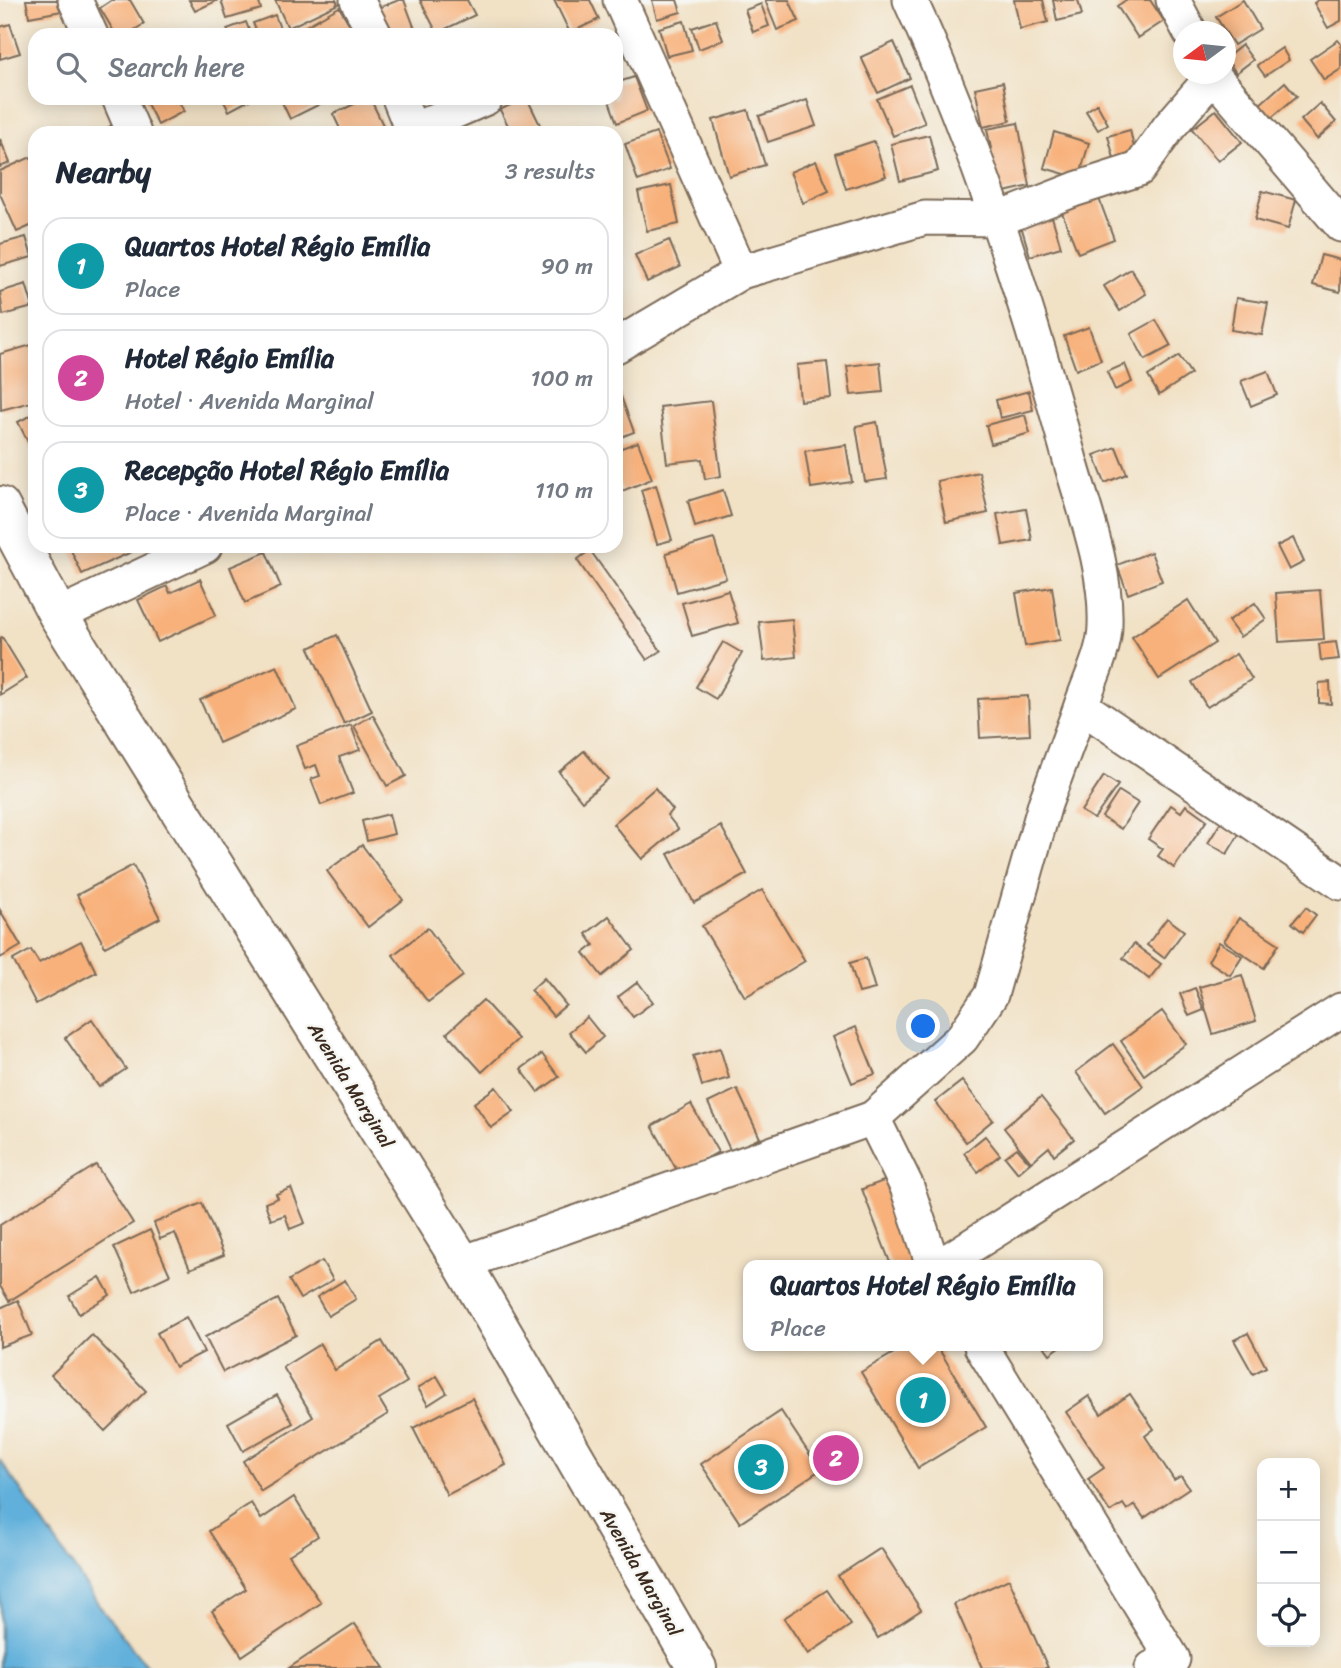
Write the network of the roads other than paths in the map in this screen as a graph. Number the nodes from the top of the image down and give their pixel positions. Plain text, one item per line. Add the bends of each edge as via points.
1 (75, 0) edge
2 (357, 0) edge
3 (620, 0) edge
4 (910, 0) edge
5 (1173, 0) edge
6 (1184, 21) edge
7 (87, 28) edge
8 (371, 28) edge
9 (625, 37) edge
10 (1205, 84) edge
11 (1221, 84) edge
12 (122, 105) edge
13 (401, 105) edge
14 (470, 105) edge
15 (131, 126) edge
16 (408, 126) edge
17 (423, 126) edge
18 (999, 219) junction
19 (1341, 225) edge
20 (741, 272) junction
21 (623, 342) edge
22 (0, 506) edge
23 (190, 553) edge
24 (58, 615) junction
25 (1081, 706) junction
26 (1341, 883) edge
27 (1341, 1010) edge
28 (873, 1118) junction
29 (931, 1260) edge
30 (949, 1260) edge
31 (462, 1263) junction
32 (984, 1351) edge
33 (1168, 1665) edge
34 (697, 1668) edge

1 - 7 street
2 - 8 street
3 - 9 street
4 - 18 street
5 - 6 street
9 - 20 street
10 - 18 street via 1139,169
11 - 19 street
12 - 15 street
13 - 16 street
14 - 17 street
18 - 20 street via 925,218
18 - 25 street via 1103,579 1106,627
20 - 21 street
22 - 24 street, Avenida Marginal
23 - 24 street
24 - 31 street, Avenida Marginal
25 - 26 street
25 - 28 street via 1045,804 991,995 962,1038
27 - 30 street
28 - 29 street via 907,1187
28 - 31 street
31 - 34 street, Avenida Marginal
32 - 33 street

